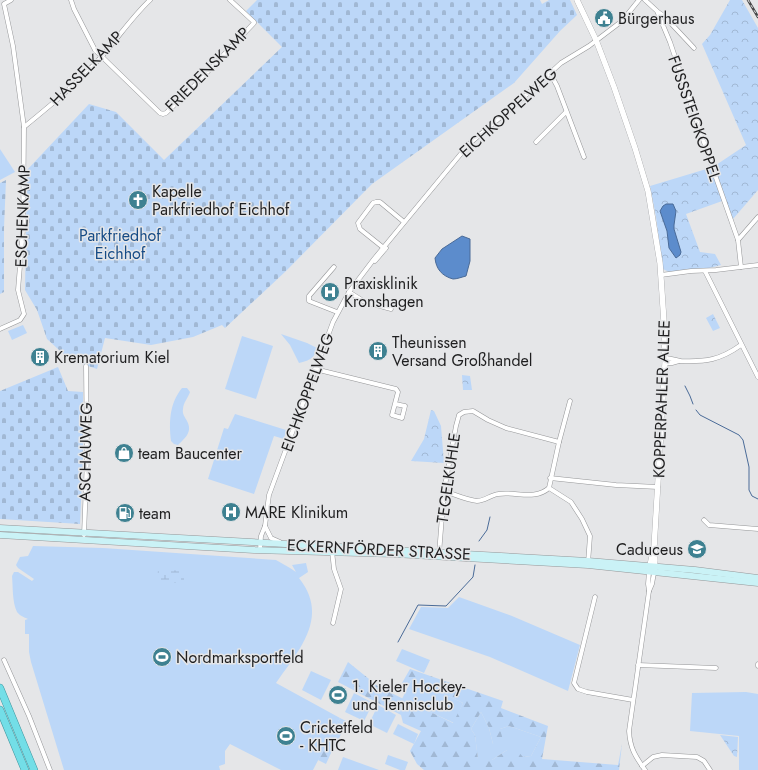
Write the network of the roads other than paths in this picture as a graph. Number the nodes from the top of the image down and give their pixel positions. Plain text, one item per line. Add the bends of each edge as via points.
1 (11, 0) edge
2 (71, 0) edge
3 (150, 0) edge
4 (230, 0) edge
5 (577, 0) edge
6 (640, 0) edge
7 (645, 0) edge
8 (657, 11) junction
9 (596, 40) junction
10 (694, 48) dead end
11 (101, 57) junction
12 (550, 73) junction
13 (566, 112) junction
14 (24, 127) junction
15 (536, 142) dead end
16 (584, 157) dead end
17 (758, 217) edge
18 (404, 222) junction
19 (756, 223) edge
20 (738, 240) junction
21 (384, 248) junction
22 (758, 265) edge
23 (334, 267) dead end
24 (741, 267) junction
25 (704, 271) junction
26 (661, 275) junction
27 (349, 292) junction
28 (391, 309) dead end
29 (337, 312) junction
30 (0, 329) edge
31 (741, 345) junction
32 (665, 361) junction
33 (86, 366) dead end
34 (315, 369) junction
35 (758, 377) edge
36 (570, 401) dead end
37 (395, 404) dead end
38 (559, 442) junction
39 (550, 478) junction
40 (658, 487) junction
41 (549, 488) junction
42 (444, 491) junction
43 (704, 520) dead end
44 (265, 526) junction
45 (0, 528) edge
46 (758, 529) edge
47 (267, 532) junction
48 (0, 535) edge
49 (84, 536) junction
50 (285, 544) junction
51 (262, 547) junction
52 (332, 549) junction
53 (439, 554) junction
54 (588, 563) junction
55 (652, 569) junction
56 (758, 578) edge
57 (758, 583) edge
58 (595, 597) dead end
59 (332, 623) dead end
60 (4, 660) dead end
61 (638, 665) junction
62 (716, 668) dead end
63 (0, 688) edge
64 (633, 700) junction
65 (0, 710) edge
66 (644, 768) edge
67 (25, 770) edge
68 (34, 770) edge
69 (50, 770) edge
70 (710, 770) edge

1 - 14 street via 4,4 13,46
2 - 11 street via 94,50
3 - 11 street, HASSELKAMP
4 - 11 street, FRIEDENSKAMP via 254,23 166,113 160,113
5 - 9 street, KOPPERPAHLER ALLEE
6 - 9 street, EICHKOPPELWEG via 622,21
7 - 8 street, FUSSSTEIGKOPPEL
8 - 10 street
8 - 20 street, FUSSSTEIGKOPPEL
9 - 12 street, EICHKOPPELWEG
9 - 26 street, KOPPERPAHLER ALLEE via 648,191
11 - 14 street, HASSELKAMP
12 - 13 street
12 - 18 street, EICHKOPPELWEG via 469,144
13 - 15 street
13 - 16 street
14 - 30 street, ESCHENKAMP via 23,229 18,290 24,312 18,321
17 - 19 street
18 - 21 street, EICHKOPPELWEG
18 - 21 street via 380,202 373,203 358,225
19 - 20 street
20 - 24 street, FUSSSTEIGKOPPEL
21 - 27 street, EICHKOPPELWEG
22 - 24 street
23 - 29 street via 309,296 309,301
24 - 25 street
25 - 26 street
25 - 31 street
26 - 32 street, KOPPERPAHLER ALLEE
27 - 28 street via 365,302
27 - 29 street, EICHKOPPELWEG
29 - 34 street, EICHKOPPELWEG
31 - 32 street via 728,354 712,360 672,363
31 - 35 street
32 - 40 street, KOPPERPAHLER ALLEE
33 - 49 street, ASCHAUWEG via 87,457
34 - 37 street via 396,389 398,392
34 - 44 street, EICHKOPPELWEG via 269,494
36 - 38 street
38 - 39 street
38 - 42 street, TEGELKUHLE via 506,428 473,412 464,412 459,415
39 - 40 street
39 - 41 street
40 - 55 street, KOPPERPAHLER ALLEE
41 - 42 street via 532,496 506,493 479,501
41 - 54 street via 571,502 582,519 590,536
42 - 53 street, TEGELKUHLE
43 - 46 street via 709,524
44 - 47 street, EICHKOPPELWEG
44 - 51 street, EICHKOPPELWEG via 261,536
45 - 49 main road, ECKERNFÖRDER STRASSE
47 - 50 street via 273,539
47 - 51 street, EICHKOPPELWEG
48 - 49 main road, ECKERNFÖRDER STRASSE
49 - 51 main road, ECKERNFÖRDER STRASSE
50 - 51 main road, ECKERNFÖRDER STRASSE
50 - 52 main road, ECKERNFÖRDER STRASSE
51 - 52 main road, ECKERNFÖRDER STRASSE
52 - 53 main road, ECKERNFÖRDER STRASSE
52 - 59 street via 334,571 341,589
53 - 54 main road, ECKERNFÖRDER STRASSE
54 - 55 main road, ECKERNFÖRDER STRASSE
55 - 56 main road, ECKERNFÖRDER STRASSE
55 - 57 main road, ECKERNFÖRDER STRASSE
55 - 61 street via 652,584
58 - 64 street via 574,683 578,689 587,692
60 - 69 street
61 - 62 street
61 - 64 street
63 - 68 highway
64 - 66 street via 630,744
65 - 67 highway
66 - 70 street via 653,757 662,755 696,757 702,759

